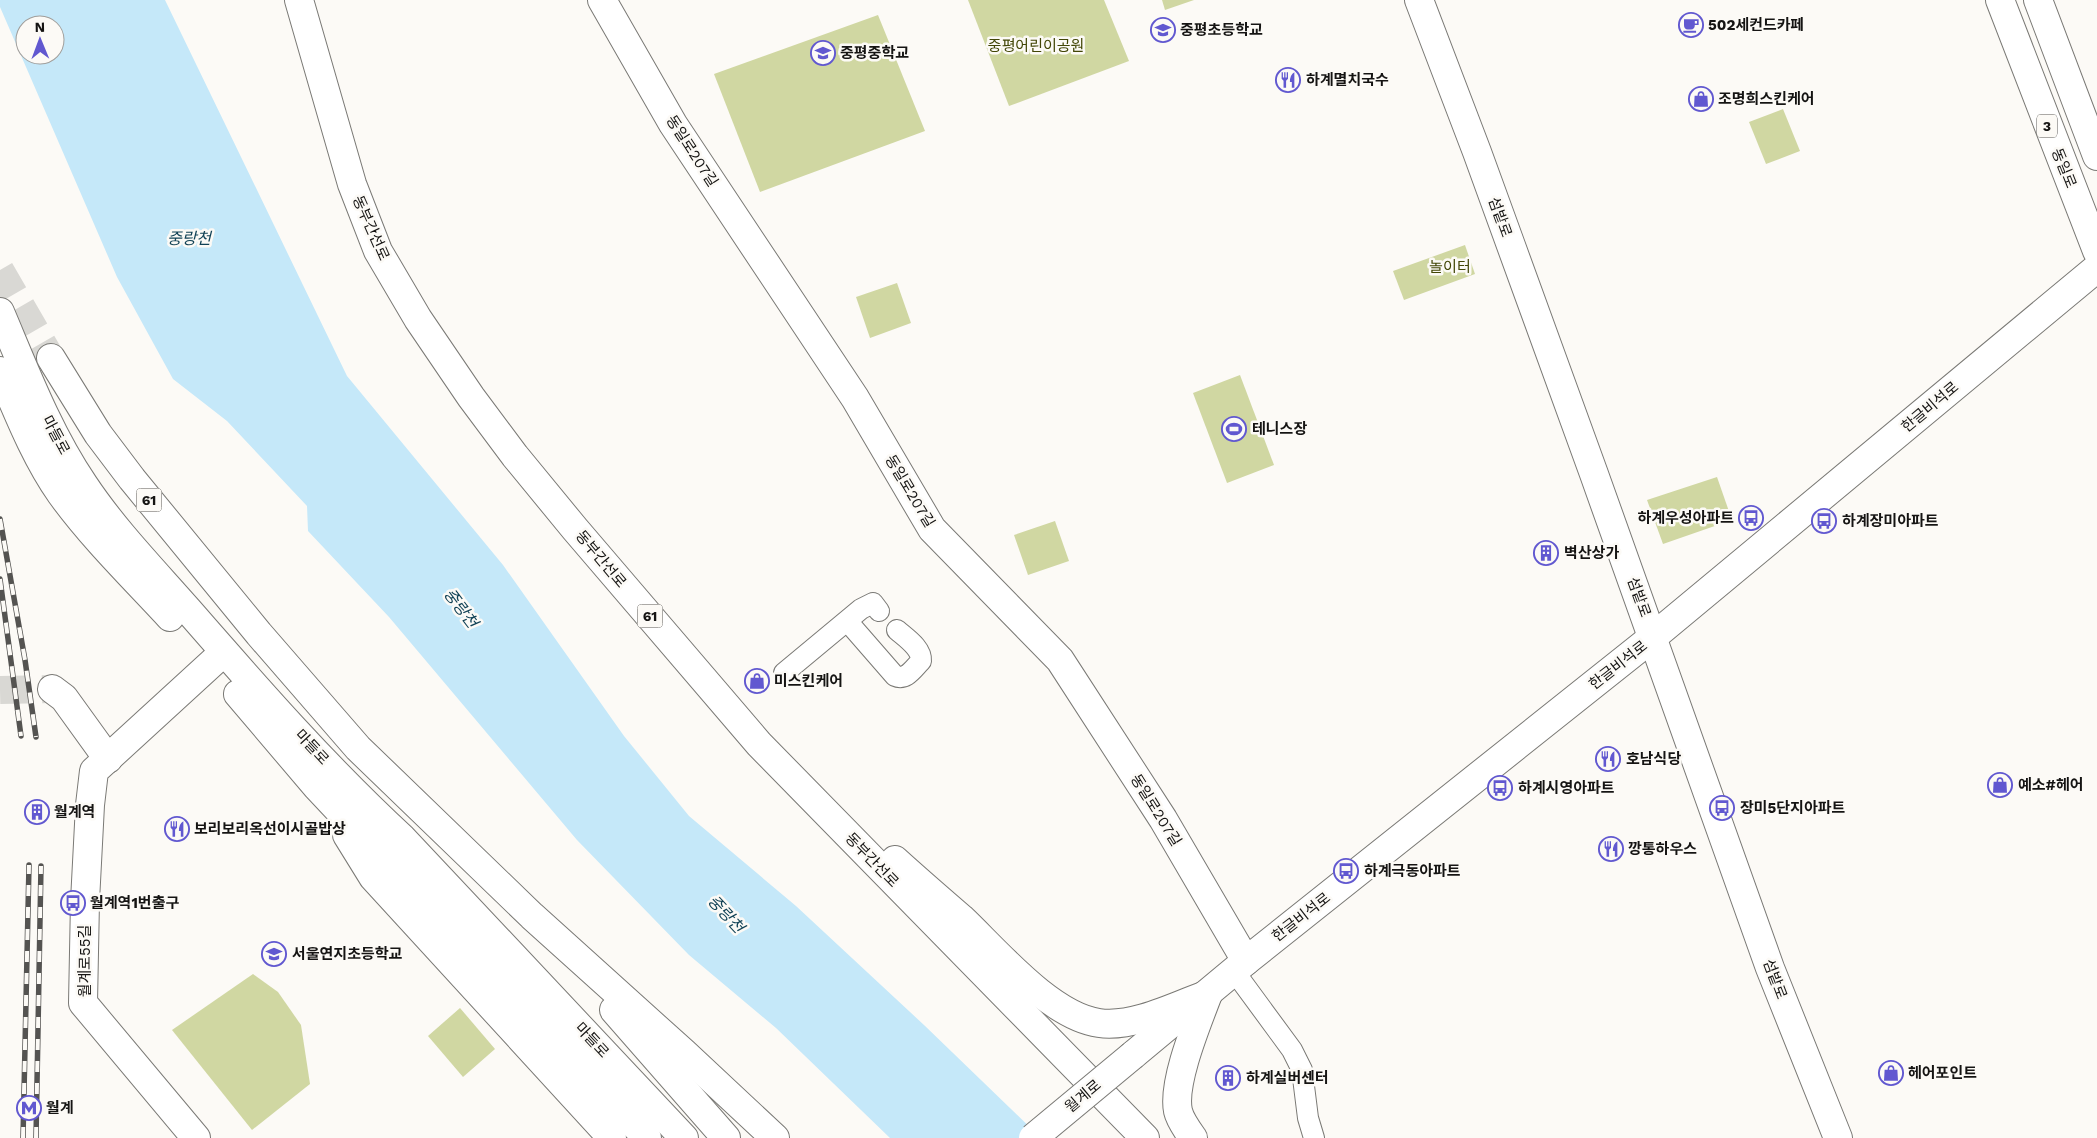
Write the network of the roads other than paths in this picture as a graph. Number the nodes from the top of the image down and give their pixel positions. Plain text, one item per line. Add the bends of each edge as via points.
1 (299, 0) edge
2 (602, 0) edge
3 (1418, 0) edge
4 (2000, 0) edge
5 (2038, 0) edge
6 (2097, 156) edge
7 (2097, 251) edge
8 (2097, 268) edge
9 (0, 312) edge
10 (51, 358) tunnel mouth
11 (0, 371) edge
12 (879, 611) dead end
13 (848, 622) junction
14 (896, 630) dead end
15 (1653, 637) junction
16 (217, 657) junction
17 (784, 673) dead end
18 (52, 689) tunnel mouth
19 (758, 744) junction
20 (108, 759) junction
21 (317, 787) junction
22 (532, 916) junction
23 (1240, 966) junction
24 (1770, 968) junction
25 (1208, 994) junction
26 (684, 1053) junction
27 (1133, 1055) joint
28 (196, 1138) edge
29 (612, 1138) edge
30 (647, 1138) edge
31 (684, 1138) edge
32 (726, 1138) edge
33 (759, 1138) edge
34 (775, 1138) edge
35 (1033, 1138) edge
36 (1145, 1138) edge
37 (1193, 1138) edge
38 (1314, 1138) edge
39 (1826, 1138) edge
40 (1838, 1138) edge
41 (1849, 1138) edge

1 - 19 main road, 동부간선로 / 61 via 352,184 378,251 418,319 515,456
2 - 23 main road, 동일로207길 via 673,124 855,398 932,529 1060,660 1163,819
3 - 15 main road, 섬밭로 via 1477,152
4 - 7 main road, 동일로 / 3
5 - 6 main road, 3
8 - 15 main road, 한글비석로
9 - 16 main road, 마들로 via 44,413 83,484
10 - 22 main road, 61 via 98,434 126,472 259,634 358,748
11 - 16 main road, 마들로 via 40,459 61,494 110,552
12 - 13 street via 871,603
13 - 14 street via 900,678 906,677 922,656
13 - 17 street
15 - 23 main road, 한글비석로
15 - 24 main road, 섬밭로
16 - 20 main road, 월계로55길
16 - 21 main road, 마들로
16 - 31 main road, 마들로 via 402,838
18 - 20 main road via 64,698
19 - 25 main road via 814,785 1036,990 1072,1016 1099,1024 1129,1022
19 - 36 main road, 동부간선로 / 61
20 - 28 main road, 월계로55길 via 94,770 90,805 83,1003
21 - 29 main road via 373,877
21 - 30 main road, 마들로
22 - 26 main road, 61
22 - 32 main road
23 - 25 main road, 한글비석로
23 - 38 street via 1302,1070
24 - 39 main road via 1769,996
24 - 40 main road, 섬밭로
24 - 41 main road via 1788,981
25 - 27 main road, 한글비석로
25 - 37 main road via 1191,1040 1178,1092 1178,1111
26 - 33 main road via 709,1090
26 - 34 main road, 61
27 - 35 main road, 월계로, bridge

